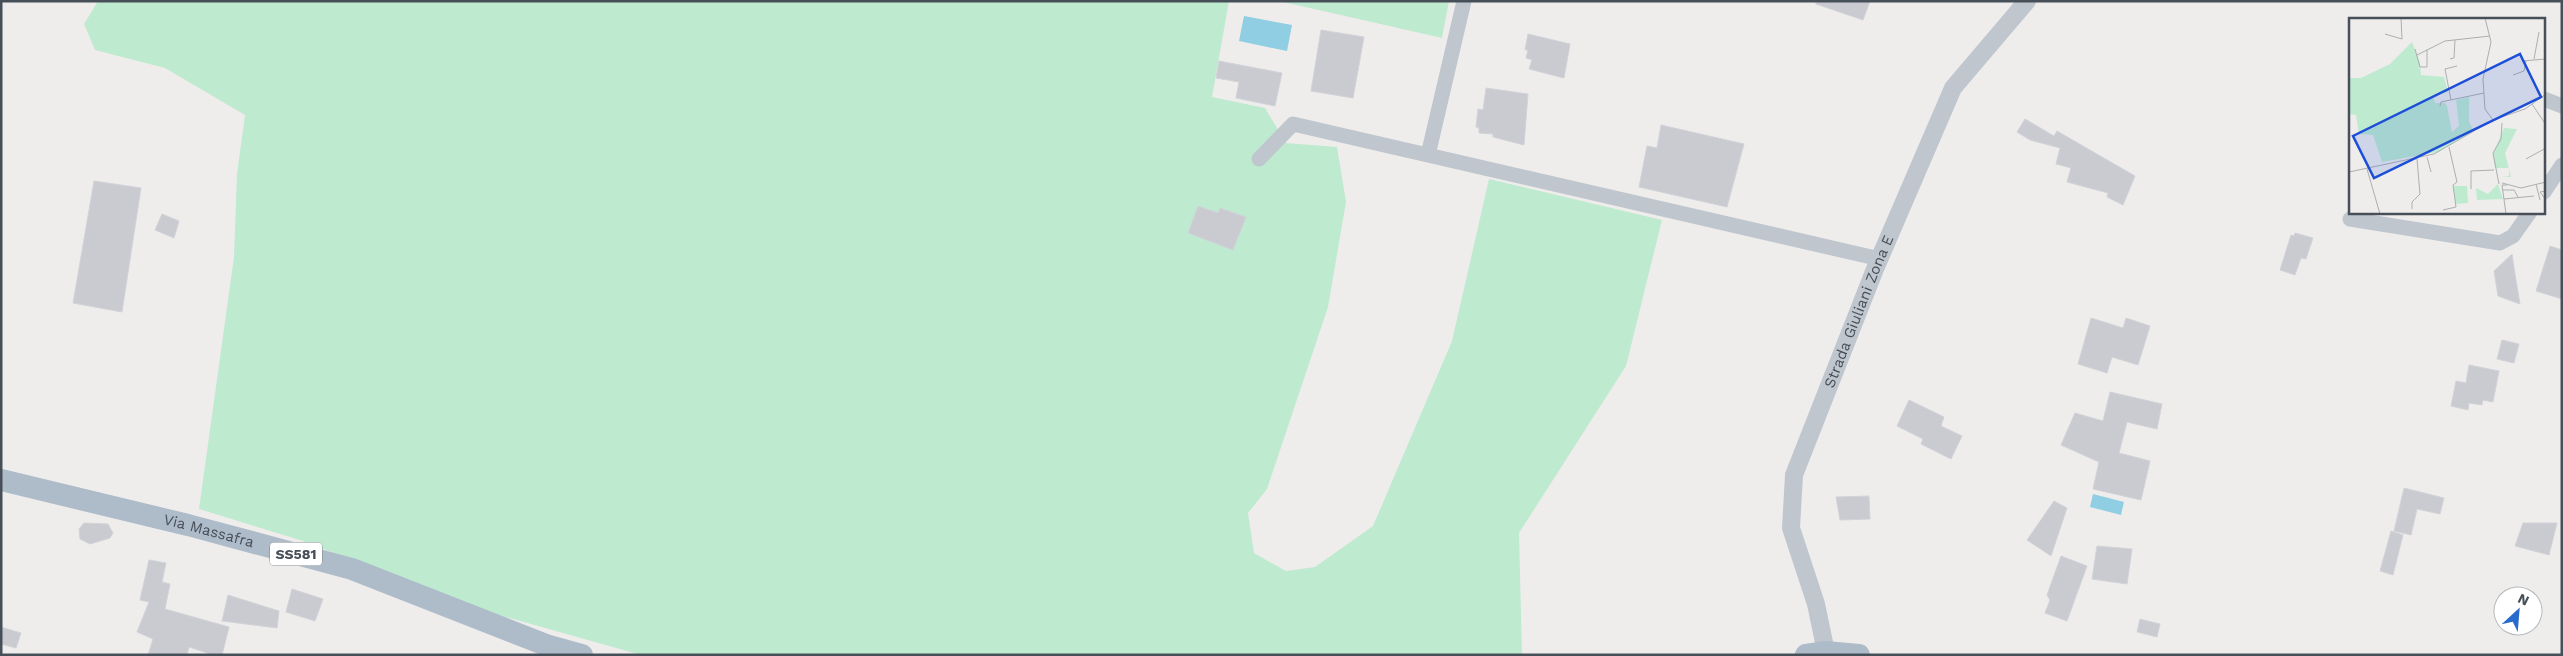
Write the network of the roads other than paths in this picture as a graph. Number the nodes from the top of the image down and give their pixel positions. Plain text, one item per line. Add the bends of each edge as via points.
1 (1464, 1) edge
2 (2027, 1) edge
3 (2546, 100) edge
4 (2562, 106) edge
5 (1428, 155) junction
6 (1259, 159) dead end
7 (2562, 165) edge
8 (2546, 189) edge
9 (2529, 214) edge
10 (2350, 219) dead end
11 (1880, 259) junction
12 (1, 480) edge
13 (1816, 654) edge
14 (582, 655) edge
15 (1859, 655) edge

1 - 5 street
2 - 11 street, Strada Giuliani Zona E via 1953,88
3 - 4 street
5 - 6 street via 1293,124
5 - 11 street
7 - 8 street
9 - 10 street via 2514,236 2500,243
11 - 13 street, Strada Giuliani Zona E via 1794,475 1791,528 1816,604
12 - 14 main road, Via Massafra / SS581 via 188,525 352,570 546,645
13 - 15 main road

